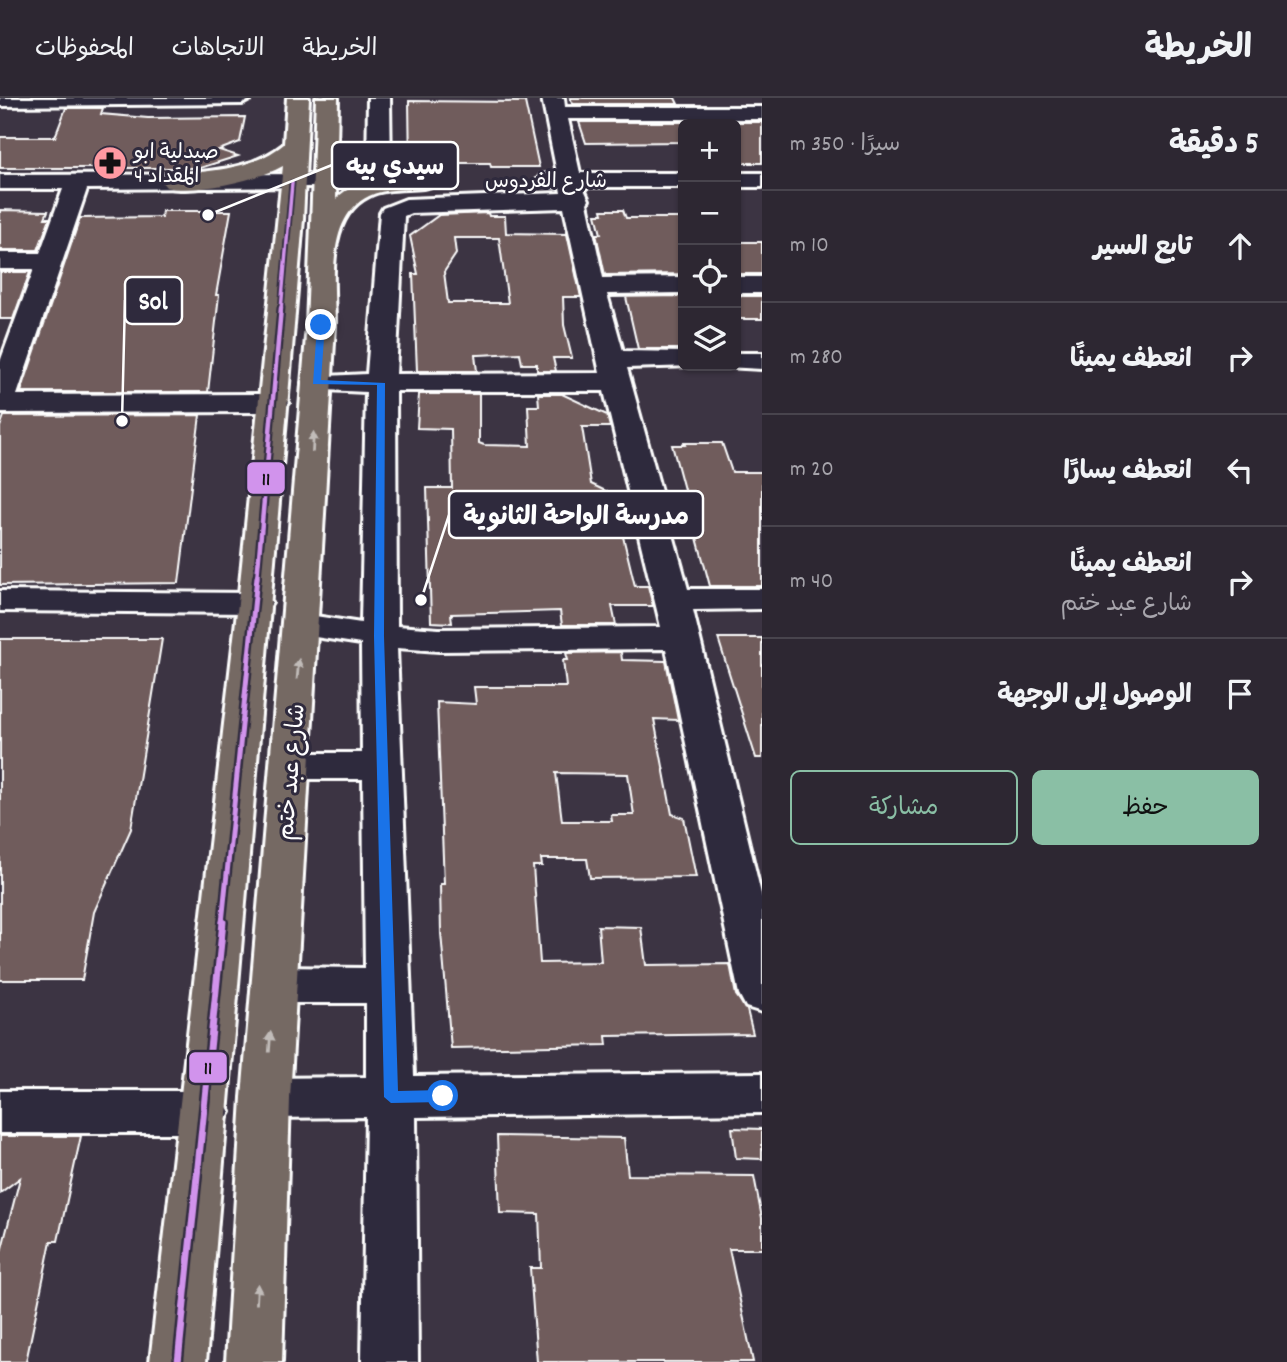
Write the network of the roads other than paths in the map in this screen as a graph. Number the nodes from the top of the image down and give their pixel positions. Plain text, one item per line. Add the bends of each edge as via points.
1 (165, 98) edge
2 (242, 98) edge
3 (298, 98) edge
4 (327, 98) edge
5 (379, 98) edge
6 (0, 100) edge
7 (556, 105) edge
8 (762, 113) edge
9 (306, 175) junction
10 (379, 176) junction
11 (477, 180) dead end
12 (678, 180) edge
13 (741, 180) edge
14 (762, 180) edge
15 (423, 181) junction
16 (450, 181) dead end
17 (0, 182) edge
18 (174, 182) junction
19 (575, 190) junction
20 (74, 191) junction
21 (0, 200) edge
22 (323, 241) junction
23 (0, 261) edge
24 (50, 261) junction
25 (678, 285) edge
26 (741, 285) edge
27 (762, 285) edge
28 (592, 286) junction
29 (13, 329) edge
30 (741, 360) edge
31 (678, 361) edge
32 (762, 361) edge
33 (614, 370) junction
34 (316, 383) junction
35 (381, 383) junction
36 (0, 403) edge
37 (274, 403) junction
38 (762, 599) edge
39 (673, 600) junction
40 (0, 601) edge
41 (255, 603) junction
42 (302, 625) junction
43 (379, 636) junction
44 (682, 638) junction
45 (290, 766) junction
46 (383, 766) junction
47 (274, 985) junction
48 (388, 986) junction
49 (762, 994) edge
50 (762, 1093) edge
51 (391, 1097) junction
52 (266, 1098) junction
53 (0, 1112) edge
54 (205, 1112) junction
55 (178, 1362) edge
56 (254, 1362) edge
57 (390, 1362) edge

1 - 2 street
1 - 6 street
3 - 9 main road
4 - 9 main road
5 - 10 street
7 - 8 street
7 - 19 street
9 - 10 main road via 345,164
9 - 15 street, شارع الفردوس
9 - 18 street, شارع الفردوس
9 - 18 main road via 265,198
9 - 18 main road via 282,159 257,171
9 - 22 main road, شارع عبد ختم
9 - 37 main road, شارع عبد ختم
10 - 15 main road
11 - 19 street, شارع الفردوس
12 - 19 street, شارع الفردوس
13 - 14 street
15 - 16 street, شارع الفردوس
15 - 22 main road via 357,190 338,212
17 - 20 street
18 - 20 street, شارع الفردوس
19 - 28 street
19 - 35 street via 406,206 392,213
20 - 21 street
20 - 24 street
22 - 34 main road, شارع عبد ختم
23 - 24 street
24 - 29 street
25 - 28 street
26 - 27 street
28 - 33 street
29 - 36 street
30 - 32 street
31 - 33 street
33 - 35 street
33 - 39 street
34 - 35 street
42 -> 34 main road, شارع عبد ختم
35 - 43 street
36 - 37 street
37 - 41 main road, شارع عبد ختم
38 - 39 street
39 - 44 street
40 - 41 street
41 - 54 main road, شارع عبد ختم
42 - 43 street
45 -> 42 main road, شارع عبد ختم
43 - 44 street
43 - 46 street
44 - 49 street
45 - 46 street
45 - 47 main road, شارع عبد ختم
46 - 48 street
47 - 48 street
52 -> 47 main road, شارع عبد ختم
48 - 51 street
50 - 51 street
51 - 52 street
51 - 57 street
56 -> 52 main road, شارع عبد ختم
53 - 54 street
54 - 55 main road, شارع عبد ختم

